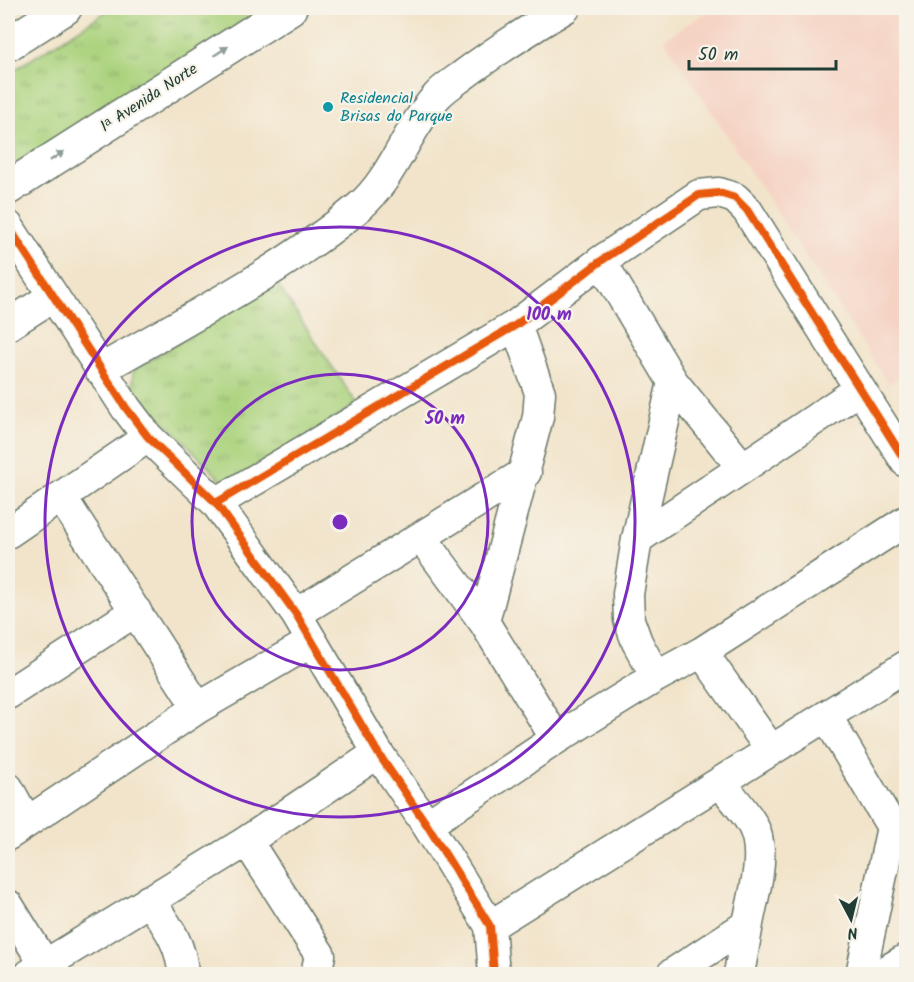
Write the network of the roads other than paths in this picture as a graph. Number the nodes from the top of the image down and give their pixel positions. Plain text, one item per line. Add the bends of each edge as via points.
1 (64, 8) edge
2 (290, 8) edge
3 (565, 8) edge
4 (8, 44) edge
5 (8, 188) edge
6 (8, 226) edge
7 (601, 261) junction
8 (52, 297) junction
9 (8, 325) edge
10 (516, 325) junction
11 (100, 370) junction
12 (673, 382) junction
13 (860, 389) junction
14 (148, 437) junction
15 (906, 462) edge
16 (742, 467) junction
17 (526, 472) junction
18 (62, 498) junction
19 (216, 503) junction
20 (906, 521) edge
21 (8, 533) edge
22 (422, 538) junction
23 (637, 539) junction
24 (136, 611) junction
25 (296, 614) junction
26 (484, 622) junction
27 (311, 642) junction
28 (702, 652) junction
29 (906, 666) edge
30 (656, 677) junction
31 (8, 694) edge
32 (198, 708) junction
33 (826, 717) junction
34 (556, 739) junction
35 (771, 750) junction
36 (378, 753) junction
37 (721, 783) junction
38 (8, 788) edge
39 (427, 825) junction
40 (17, 828) edge
41 (899, 838) edge
42 (248, 841) junction
43 (149, 900) junction
44 (8, 905) edge
45 (748, 924) junction
46 (490, 926) junction
47 (906, 959) edge
48 (324, 968) edge
49 (37, 970) edge
50 (183, 975) edge
51 (494, 975) edge
52 (672, 975) edge
53 (739, 975) edge
54 (861, 975) edge
55 (881, 975) edge

1 - 4 main road
5 -> 2 main road, 1ᵃ Avenida Norte
3 - 11 street via 487,57 439,94 361,206 239,289
6 - 8 street
7 - 10 street
7 - 12 street
7 - 13 street via 699,195 719,193 735,198 747,210
8 - 9 street
8 - 11 street
10 - 17 street via 540,393
10 - 19 street
11 - 14 street
12 - 16 street
12 - 23 street
13 - 15 street
13 - 16 street
14 - 18 street
14 - 19 street
16 - 23 street
17 - 22 street
17 - 26 street
18 - 21 street
18 - 24 street
19 - 25 street
20 - 28 street
22 - 25 street
22 - 26 street
23 - 30 street via 628,594 629,620
24 - 31 street
24 - 32 street
25 - 27 street
26 - 34 street
27 - 32 street
27 - 36 street
28 - 30 street
28 - 35 street
29 - 33 street
30 - 34 street
32 - 40 street
33 - 35 street
33 - 41 street
34 - 39 street
35 - 37 street
36 - 39 street
36 - 42 street
37 - 45 street via 753,825 759,844
37 - 46 street
38 - 40 street
39 - 46 street
41 - 54 street
42 - 43 street
42 - 48 street
43 - 49 street
43 - 50 street via 175,938 183,959
44 - 49 street
45 - 52 street
45 - 53 street
46 - 51 street
47 - 55 street

